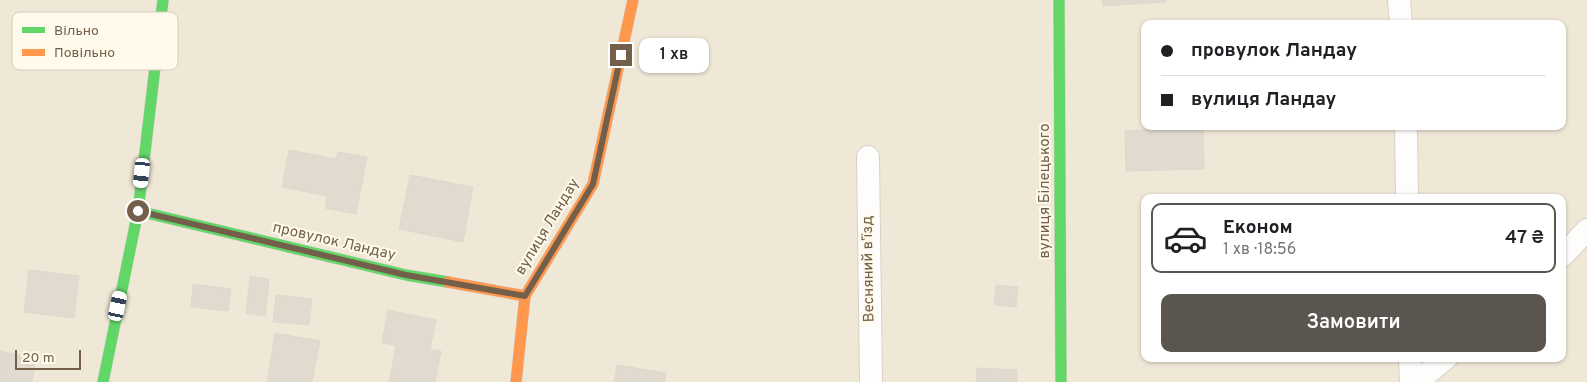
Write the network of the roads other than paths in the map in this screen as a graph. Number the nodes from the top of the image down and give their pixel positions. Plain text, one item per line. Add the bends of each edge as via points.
1 (633, 0) edge
2 (1059, 0) edge
3 (1400, 0) edge
4 (1401, 20) edge
5 (154, 70) edge
6 (1406, 130) edge
7 (868, 157) dead end
8 (1408, 194) edge
9 (138, 211) junction
10 (1587, 230) edge
11 (1566, 252) edge
12 (525, 296) junction
13 (1410, 362) edge
14 (1441, 362) edge
15 (102, 382) edge
16 (516, 382) edge
17 (871, 382) edge
18 (1061, 382) edge
19 (1411, 382) edge
20 (1417, 382) edge

1 - 12 street, вулиця Ландау via 593,184
2 - 18 street, вулиця Білецького
3 - 4 street
5 - 9 street
6 - 8 street
7 - 17 street, Весняний вʼїзд
9 - 12 street, провулок Ландау via 406,275
9 - 15 street
10 - 11 street
12 - 16 street, вулиця Ландау
13 - 19 street
14 - 20 street

